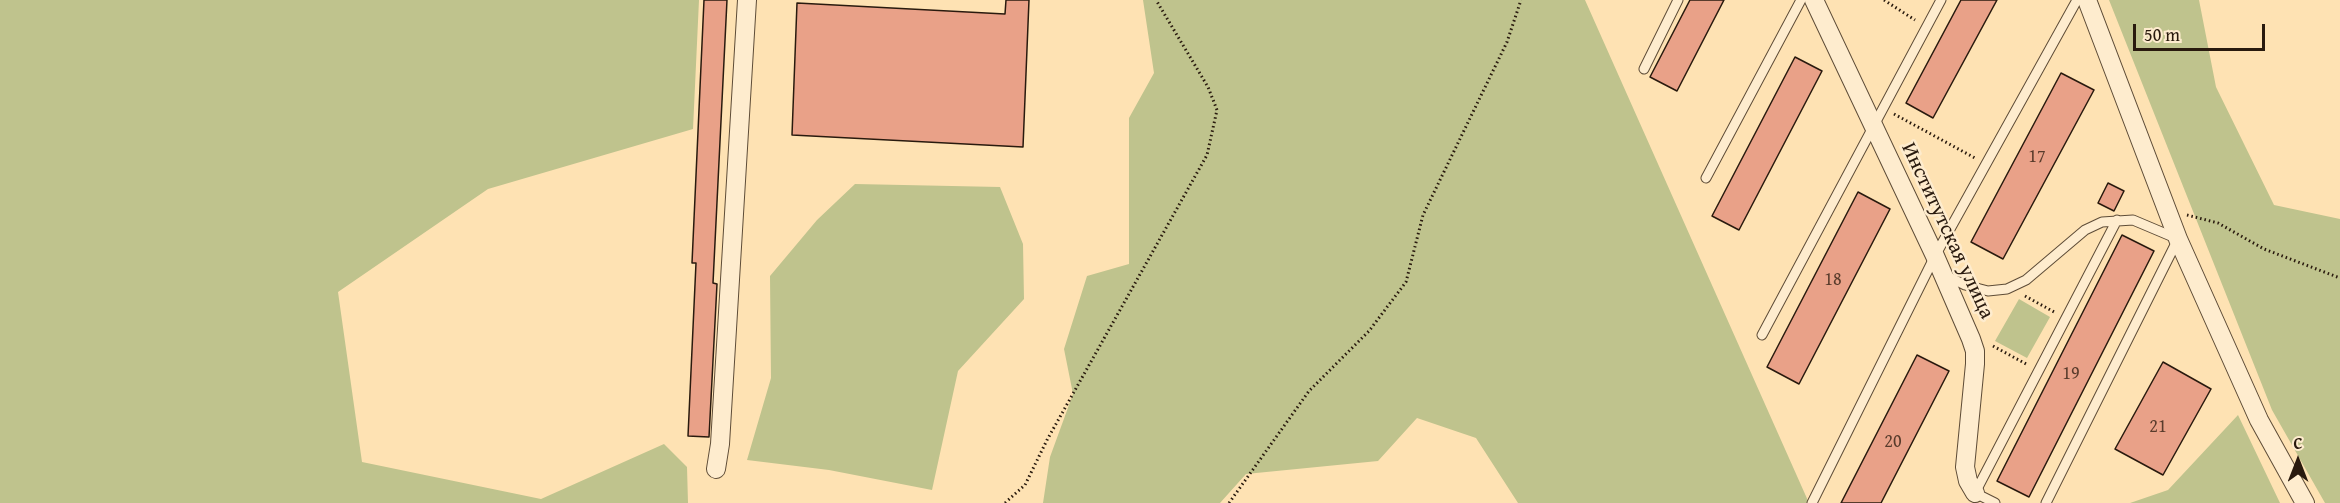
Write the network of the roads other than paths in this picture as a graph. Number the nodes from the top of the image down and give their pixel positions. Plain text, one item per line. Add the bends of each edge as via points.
1 (747, 0) edge
2 (1678, 0) edge
3 (1801, 0) edge
4 (1814, 0) edge
5 (1941, 0) edge
6 (2077, 0) edge
7 (2087, 0) edge
8 (1644, 69) dead end
9 (1875, 128) junction
10 (1706, 178) dead end
11 (2117, 220) junction
12 (2178, 239) junction
13 (1933, 251) junction
14 (1944, 275) junction
15 (1762, 334) dead end
16 (716, 469) dead end
17 (1975, 493) junction
18 (1812, 503) edge
19 (1995, 503) edge
20 (2046, 503) edge
21 (2305, 503) edge

1 - 16 street
2 - 8 lane
3 - 10 lane
4 - 9 street, Институтская улица
5 - 9 lane
6 - 13 lane
7 - 12 street
9 - 13 street, Институтская улица
9 - 15 lane
11 - 12 lane via 2133,220
11 - 14 lane via 2085,230 2026,280 2007,289 1988,291
11 - 17 lane
12 - 20 lane
12 - 21 street via 2259,420
13 - 14 street, Институтская улица
13 - 18 lane
14 - 17 street, Институтская улица via 1975,351 1965,467
17 - 19 lane

